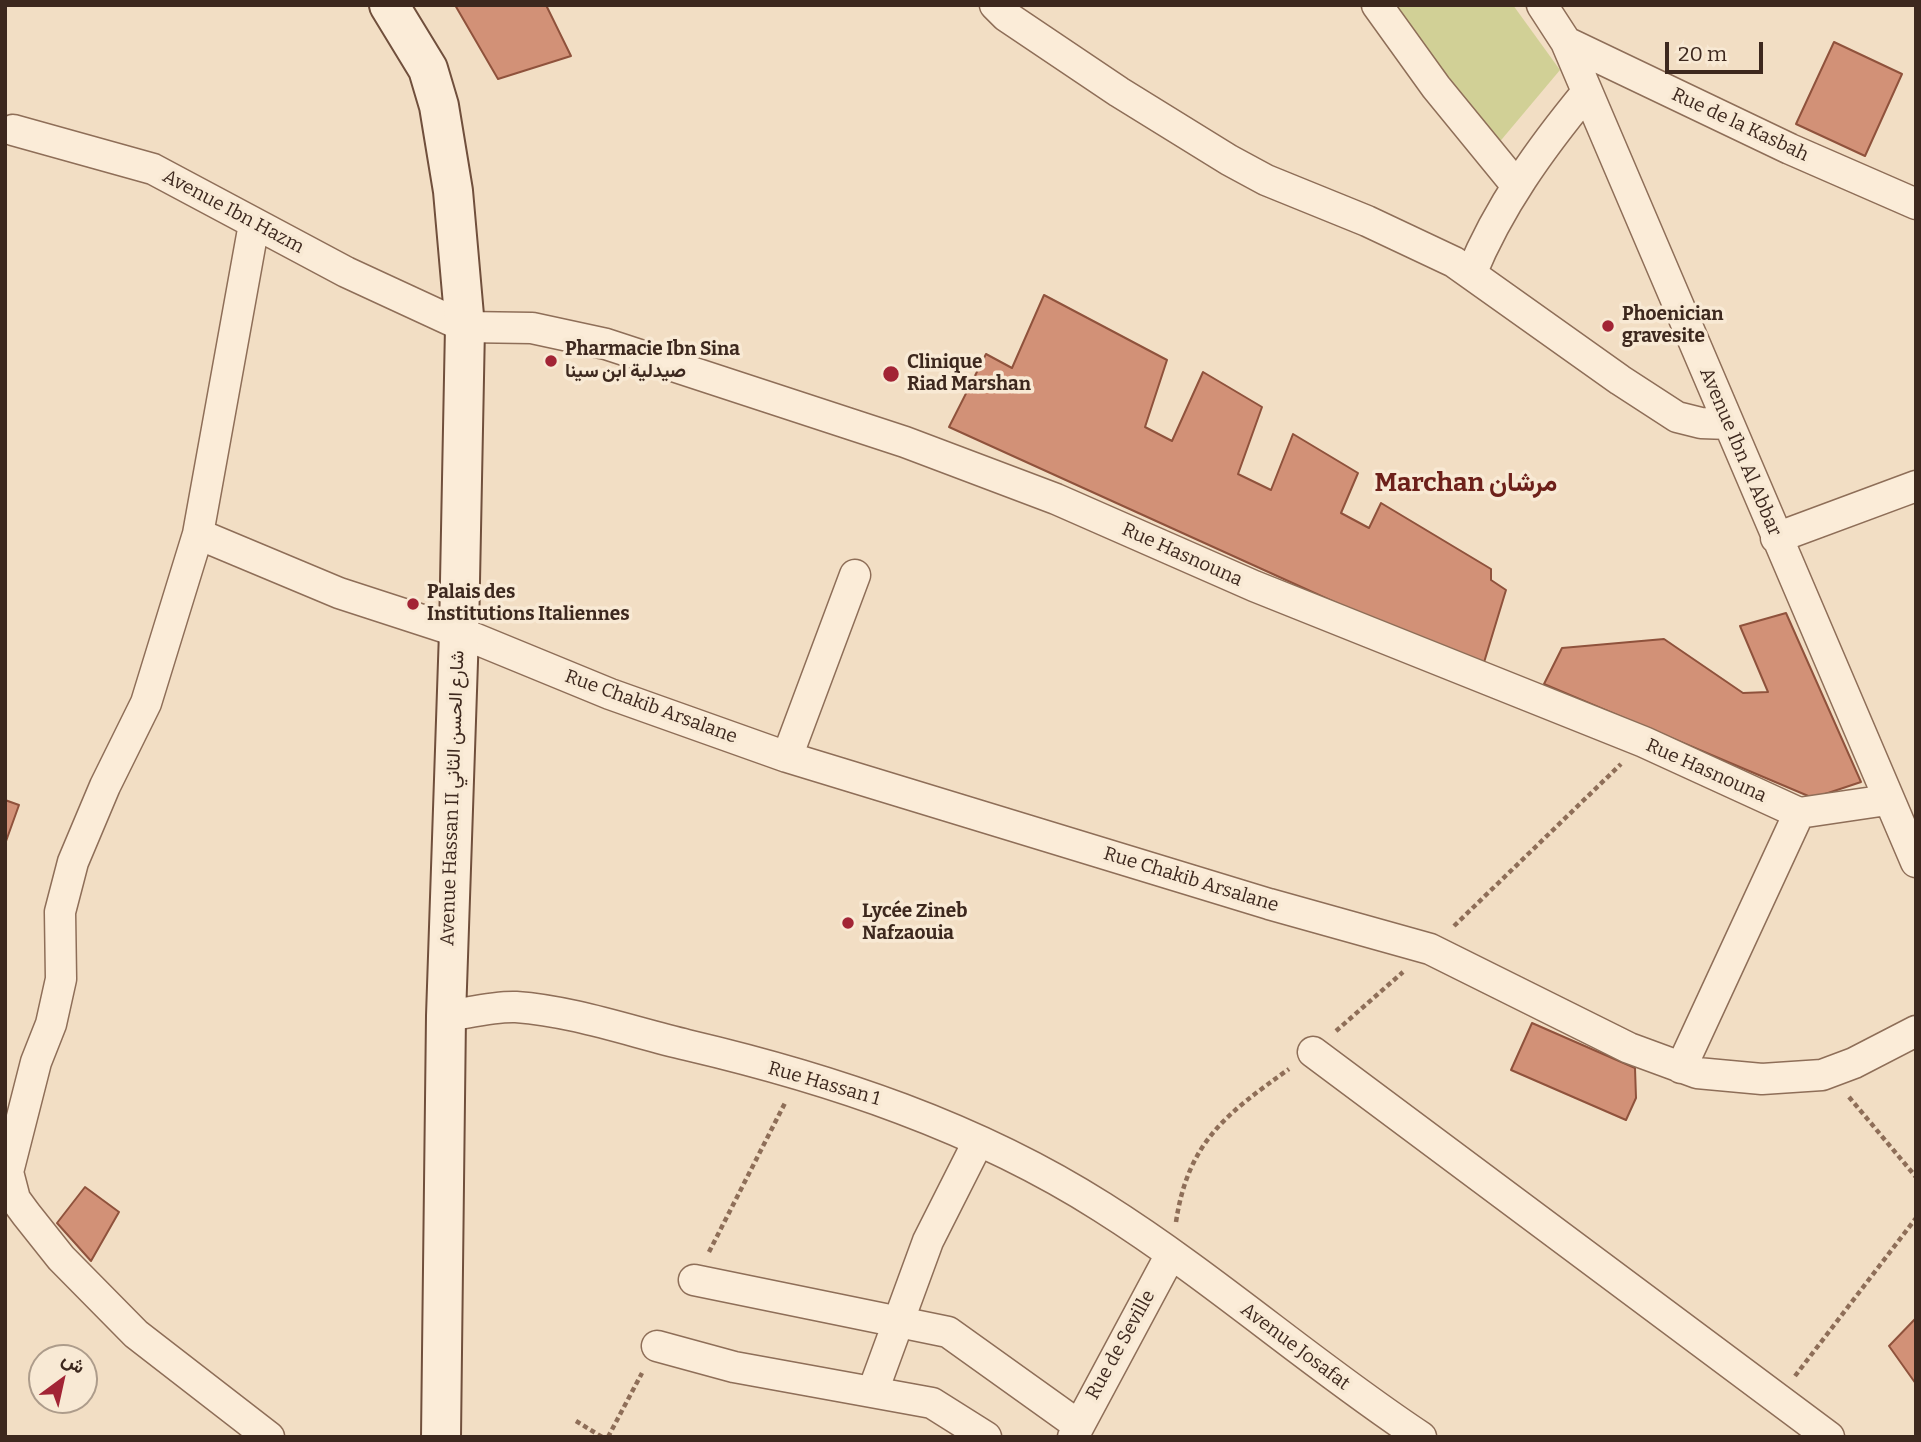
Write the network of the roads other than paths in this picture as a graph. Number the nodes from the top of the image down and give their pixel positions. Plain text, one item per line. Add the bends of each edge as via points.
1 (389, 5) edge
2 (995, 5) edge
3 (1377, 5) edge
4 (1542, 5) edge
5 (1566, 42) junction
6 (1587, 92) junction
7 (8, 125) edge
8 (1517, 186) junction
9 (1916, 204) edge
10 (254, 224) junction
11 (1471, 274) junction
12 (464, 327) junction
13 (1729, 424) junction
14 (1916, 486) edge
15 (198, 534) junction
16 (1776, 538) junction
17 (855, 575) dead end
18 (459, 632) junction
19 (787, 757) junction
20 (1886, 800) junction
21 (1799, 813) junction
22 (1916, 862) edge
23 (446, 1016) junction
24 (1916, 1031) edge
25 (1313, 1052) road end
26 (1681, 1068) junction
27 (978, 1142) junction
28 (1171, 1254) junction
29 (694, 1280) dead end
30 (898, 1321) junction
31 (657, 1346) dead end
32 (873, 1391) junction
33 (1075, 1431) edge
34 (269, 1437) edge
35 (441, 1437) edge
36 (986, 1437) edge
37 (1421, 1437) edge
38 (1829, 1437) edge

1 - 12 street, Avenue Hassan II شارع الحسن الثاني via 428,69 439,106 453,191
2 - 11 street via 1031,34 1229,160 1426,247
3 - 8 street via 1436,88
4 - 5 street, Avenue Ibn Al Abbar
5 - 6 street, Avenue Ibn Al Abbar
5 - 9 street, Rue de la Kasbah
6 - 8 street
6 - 13 street, Avenue Ibn Al Abbar
7 - 10 street, Avenue Ibn Hazm via 153,169
8 - 11 street via 1489,230
10 - 12 street, Avenue Ibn Hazm
10 - 15 street
11 - 13 street via 1677,417
12 - 18 street, Avenue Hassan II شارع الحسن الثاني
12 - 21 street, Rue Hasnouna via 532,328 606,344 905,442 1056,499 1254,586 1644,742
13 - 16 street, Avenue Ibn Al Abbar
14 - 16 street
15 - 18 street, Rue Chakib Arsalane via 339,593
15 - 34 street via 146,704 73,862 60,912 61,979 8,1172 15,1199 61,1258 136,1334
16 - 20 street, Avenue Ibn Al Abbar
17 - 19 street
18 - 19 street, Rue Chakib Arsalane via 610,694
18 - 23 street, Avenue Hassan II شارع الحسن الثاني
19 - 26 street, Rue Chakib Arsalane via 1430,949 1629,1048
20 - 21 street
20 - 22 street, Avenue Ibn Al Abbar
21 - 26 street
23 - 27 street, Rue Hassan 1 via 515,1007 705,1049 890,1103
23 - 35 street, Avenue Hassan II شارع الحسن الثاني
24 - 26 street, Rue Chakib Arsalane via 1822,1075 1731,1079
25 - 38 street
27 - 28 street, Rue Hassan 1 via 1056,1180
27 - 30 street via 928,1241
28 - 33 street, Rue de Seville
28 - 37 street, Avenue Josafat via 1356,1394
29 - 30 street
30 - 32 street
30 - 33 street via 948,1332
31 - 32 street via 734,1367
32 - 36 street via 942,1406

